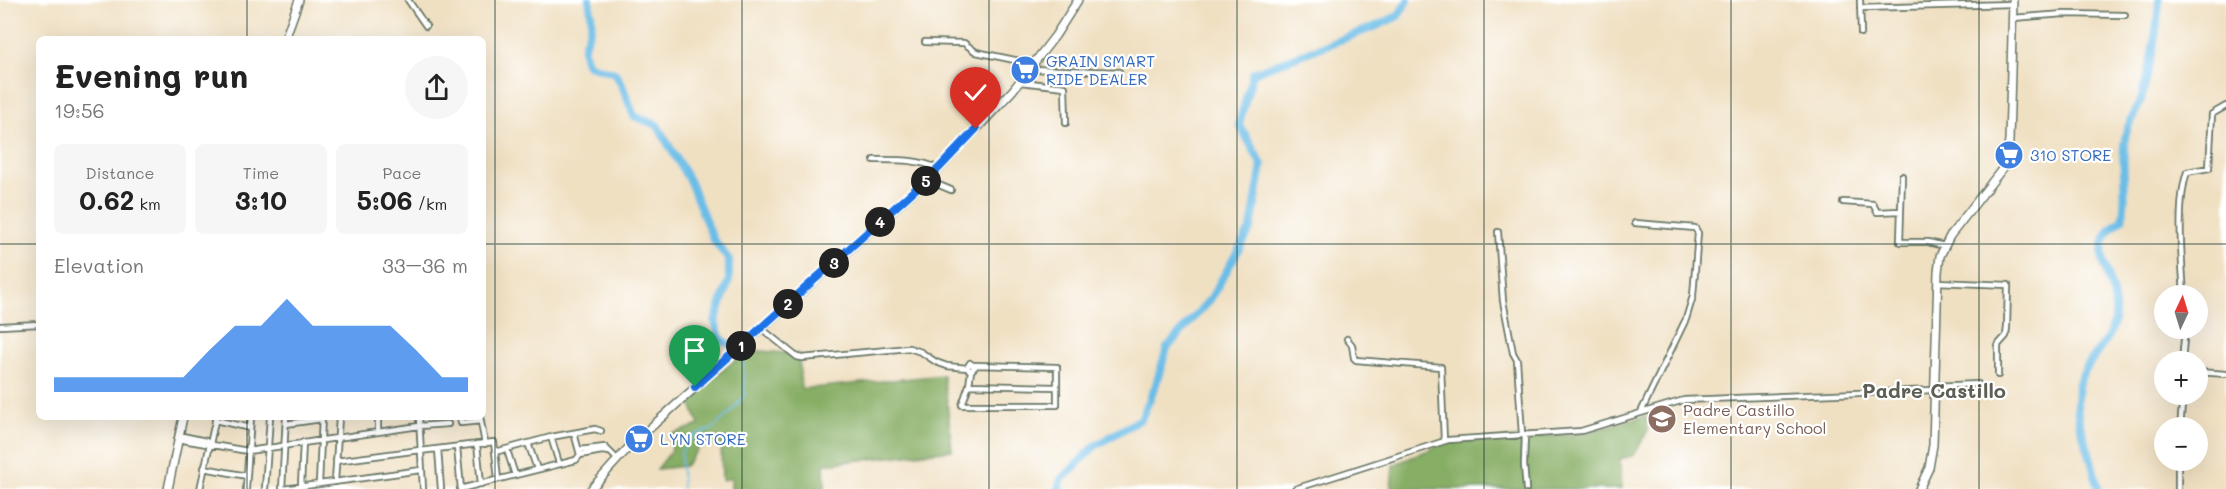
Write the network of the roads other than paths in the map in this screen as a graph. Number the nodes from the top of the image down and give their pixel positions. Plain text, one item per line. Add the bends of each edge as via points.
1 (299, 0) edge
2 (408, 0) edge
3 (1078, 0) edge
4 (1860, 0) edge
5 (2013, 2) edge
6 (1860, 8) junction
7 (2125, 15) dead end
8 (2013, 18) junction
9 (426, 26) dead end
10 (1861, 33) dead end
11 (286, 36) edge
12 (925, 42) dead end
13 (1031, 66) junction
14 (1119, 72) dead end
15 (1020, 81) junction
16 (2226, 106) edge
17 (1066, 123) dead end
18 (874, 160) dead end
19 (939, 168) junction
20 (1902, 176) dead end
21 (927, 180) junction
22 (951, 190) dead end
23 (1843, 201) dead end
24 (1900, 211) junction
25 (1635, 223) dead end
26 (1498, 232) dead end
27 (1944, 246) junction
28 (1937, 282) junction
29 (2184, 285) edge
30 (36, 324) edge
31 (0, 326) edge
32 (761, 328) junction
33 (1347, 339) dead end
34 (969, 369) junction
35 (2208, 373) edge
36 (2226, 374) edge
37 (1998, 375) dead end
38 (1978, 384) dead end
39 (969, 385) junction
40 (1057, 387) junction
41 (1934, 388) junction
42 (1641, 412) junction
43 (182, 420) edge
44 (215, 420) edge
45 (219, 420) edge
46 (251, 420) edge
47 (270, 420) edge
48 (286, 420) edge
49 (310, 420) edge
50 (322, 420) edge
51 (339, 420) edge
52 (378, 420) edge
53 (419, 420) edge
54 (460, 420) edge
55 (476, 420) edge
56 (481, 420) edge
57 (286, 424) junction
58 (448, 424) dead end
59 (419, 426) junction
60 (250, 428) junction
61 (378, 432) junction
62 (601, 432) dead end
63 (574, 433) junction
64 (1523, 434) junction
65 (551, 436) junction
66 (178, 437) junction
67 (337, 437) junction
68 (320, 440) junction
69 (1444, 441) junction
70 (303, 442) junction
71 (528, 443) junction
72 (209, 444) junction
73 (284, 444) junction
74 (477, 444) junction
75 (485, 444) junction
76 (457, 447) junction
77 (268, 449) junction
78 (438, 449) junction
79 (420, 450) junction
80 (507, 450) junction
81 (248, 451) junction
82 (495, 452) junction
83 (580, 453) junction
84 (617, 459) junction
85 (336, 461) junction
86 (559, 463) junction
87 (204, 468) junction
88 (537, 469) junction
89 (421, 470) junction
90 (2178, 471) edge
91 (514, 475) junction
92 (247, 476) junction
93 (498, 479) junction
94 (335, 482) junction
95 (319, 484) junction
96 (481, 484) junction
97 (301, 486) junction
98 (168, 489) edge
99 (200, 489) edge
100 (246, 489) edge
101 (265, 489) edge
102 (282, 489) edge
103 (423, 489) edge
104 (441, 489) edge
105 (461, 489) edge
106 (591, 489) edge
107 (1294, 489) edge
108 (1526, 489) edge
109 (1919, 489) edge
110 (2178, 489) edge

1 - 11 main road
2 - 9 street
3 - 13 main road
4 - 6 street
5 - 6 street
5 - 8 main road
6 - 10 street
7 - 8 street
8 - 27 main road via 2006,164
12 - 13 street via 964,43 976,52
13 - 14 street
13 - 15 main road
15 - 17 street via 1065,87
15 - 19 main road
16 - 29 street via 2212,114 2209,168 2187,172 2184,180
18 - 19 street via 904,160
19 - 21 main road
20 - 24 street
21 - 22 street
21 - 32 main road
23 - 24 street via 1873,204 1877,212
24 - 27 street via 1899,242
25 - 42 street via 1695,228 1698,233 1696,280 1686,319
26 - 64 street via 1503,301 1517,360
27 - 28 main road
28 - 37 street via 2008,285 2007,327 2006,336 1998,345
28 - 41 main road
30 - 31 street
32 - 34 street via 802,358 909,348 947,366
32 - 84 main road
33 - 69 street via 1356,360 1441,367
34 - 39 street
34 - 40 street via 974,369 974,365 1057,367
35 - 36 street
38 - 41 street
39 - 40 street
39 - 40 street via 962,405 1056,406
41 - 42 street via 1684,400
41 - 109 main road via 1933,445 1929,468
42 - 64 street via 1581,431
43 - 66 main road
44 - 72 street
45 - 60 street
46 - 60 street
47 - 77 street
48 - 57 street
49 - 57 street
50 - 68 street
51 - 67 street
52 - 61 street
53 - 59 street
54 - 55 street
56 - 75 street
57 - 73 street
58 - 59 street
59 - 61 street
59 - 79 street
60 - 81 street
61 - 67 street
62 - 63 street via 596,429
63 - 65 street
63 - 83 street
64 - 69 street
64 - 108 street
65 - 71 street
65 - 86 street
66 - 72 street
66 - 98 main road
67 - 68 street
67 - 85 street
68 - 70 street
68 - 95 street
69 - 107 street
70 - 73 street
70 - 97 street
71 - 80 street
71 - 88 street
72 - 81 street
72 - 87 street
73 - 77 street
73 - 102 street
74 - 75 street
74 - 76 street
74 - 96 street
75 - 82 street via 494,442
76 - 78 street
76 - 105 street
77 - 81 street
77 - 101 street
78 - 79 street
78 - 104 street
79 - 85 street
79 - 89 street
80 - 82 street
80 - 91 street
81 - 92 street
82 - 93 street
83 - 84 street via 609,452
83 - 86 street via 576,460
84 - 106 main road
85 - 94 street
86 - 88 street
87 - 92 street
87 - 99 street
88 - 91 street
89 - 94 street
89 - 103 street
90 - 110 street
91 - 93 street
92 - 100 street
93 - 96 street
94 - 95 street
95 - 97 street
96 - 105 street
97 - 102 street

